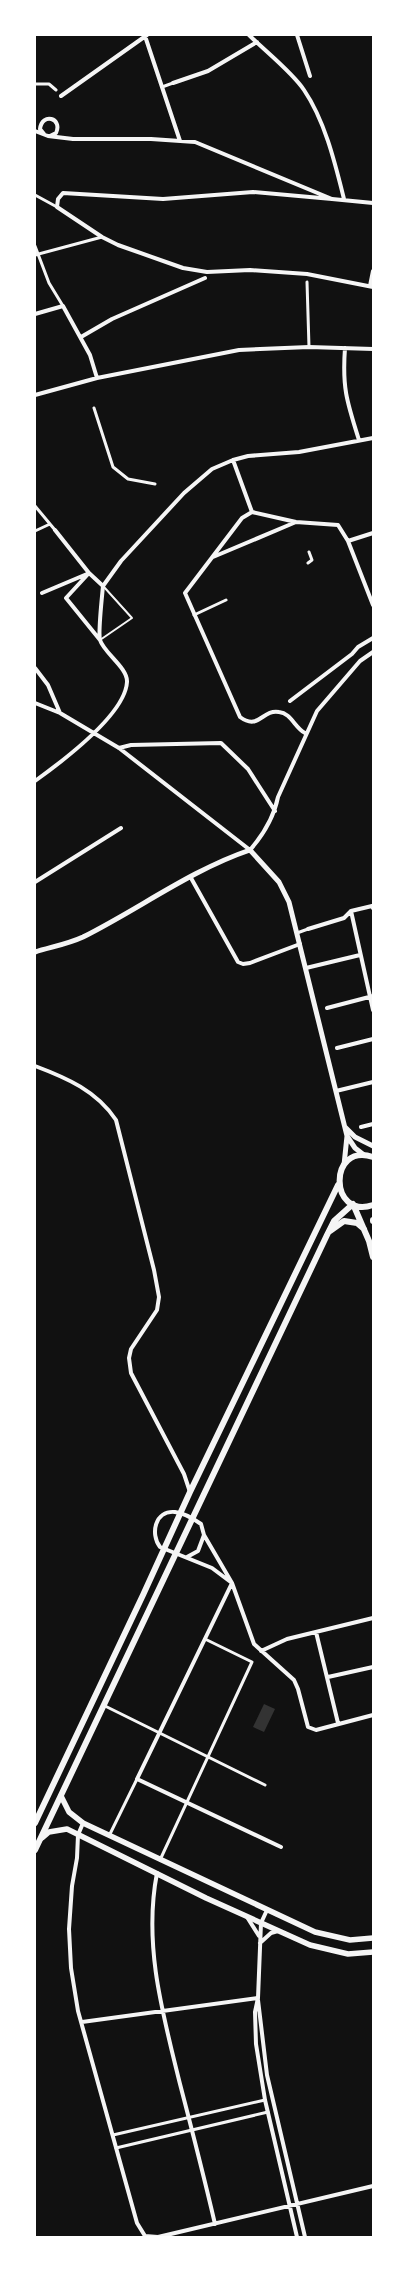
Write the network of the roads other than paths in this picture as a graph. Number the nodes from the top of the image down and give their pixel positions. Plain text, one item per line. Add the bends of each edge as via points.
1 (249, 35) edge
2 (297, 35) edge
3 (146, 36) edge
4 (256, 42) junction
5 (310, 76) dead end
6 (174, 83) joint
7 (35, 84) edge
8 (162, 87) junction
9 (56, 90) dead end
10 (61, 96) dead end
11 (35, 131) edge
12 (47, 136) junction
13 (180, 141) junction
14 (35, 194) edge
15 (332, 199) junction
16 (344, 199) junction
17 (373, 203) edge
18 (57, 206) junction
19 (102, 237) junction
20 (35, 246) edge
21 (36, 255) edge
22 (373, 270) edge
23 (207, 272) junction
24 (205, 278) joint
25 (307, 282) dead end
26 (371, 287) edge
27 (63, 306) junction
28 (35, 314) edge
29 (81, 337) junction
30 (309, 347) junction
31 (345, 348) junction
32 (373, 349) edge
33 (97, 378) junction
34 (35, 395) edge
35 (94, 408) dead end
36 (373, 438) edge
37 (359, 440) junction
38 (233, 460) junction
39 (155, 484) dead end
40 (35, 506) edge
41 (252, 512) junction
42 (296, 522) junction
43 (50, 524) junction
44 (55, 530) joint
45 (35, 531) edge
46 (373, 534) edge
47 (348, 542) junction
48 (309, 552) dead end
49 (212, 557) junction
50 (308, 563) dead end
51 (89, 573) junction
52 (103, 586) junction
53 (42, 593) dead end
54 (226, 600) dead end
55 (373, 605) edge
56 (194, 615) junction
57 (373, 638) edge
58 (100, 640) junction
59 (373, 652) edge
60 (352, 654) junction
61 (360, 661) junction
62 (35, 668) edge
63 (290, 701) dead end
64 (35, 703) edge
65 (60, 713) junction
66 (306, 733) junction
67 (95, 734) junction
68 (119, 748) junction
69 (35, 781) edge
70 (275, 811) junction
71 (121, 828) dead end
72 (250, 850) junction
73 (191, 878) junction
74 (35, 882) edge
75 (373, 907) edge
76 (351, 911) junction
77 (308, 929) joint
78 (297, 933) junction
79 (300, 944) junction
80 (35, 952) edge
81 (360, 955) junction
82 (306, 968) junction
83 (371, 997) edge
84 (327, 1008) dead end
85 (373, 1010) edge
86 (373, 1039) edge
87 (336, 1048) dead end
88 (35, 1066) edge
89 (373, 1082) edge
90 (336, 1091) junction
91 (373, 1124) edge
92 (345, 1127) junction
93 (361, 1127) dead end
94 (347, 1136) junction
95 (373, 1146) edge
96 (370, 1156) edge
97 (344, 1165) junction
98 (338, 1185) junction
99 (353, 1204) junction
100 (373, 1205) edge
101 (364, 1229) junction
102 (329, 1232) junction
103 (373, 1257) edge
104 (190, 1492) junction
105 (180, 1513) junction
106 (192, 1518) junction
107 (204, 1535) junction
108 (164, 1550) junction
109 (174, 1554) junction
110 (187, 1557) junction
111 (232, 1583) junction
112 (373, 1618) edge
113 (316, 1632) junction
114 (204, 1638) junction
115 (261, 1651) junction
116 (373, 1667) edge
117 (328, 1677) junction
118 (102, 1705) junction
119 (373, 1715) edge
120 (338, 1723) junction
121 (159, 1732) junction
122 (208, 1756) junction
123 (137, 1779) junction
124 (265, 1785) dead end
125 (61, 1796) junction
126 (187, 1802) junction
127 (35, 1823) edge
128 (83, 1823) junction
129 (78, 1835) junction
130 (109, 1836) junction
131 (42, 1838) junction
132 (281, 1847) dead end
133 (35, 1850) edge
134 (160, 1860) junction
135 (157, 1873) junction
136 (267, 1910) junction
137 (245, 1916) junction
138 (261, 1923) junction
139 (278, 1931) junction
140 (373, 1938) edge
141 (260, 1940) junction
142 (373, 1952) edge
143 (258, 1998) junction
144 (162, 2011) junction
145 (82, 2022) junction
146 (265, 2100) junction
147 (268, 2112) junction
148 (189, 2118) junction
149 (192, 2130) junction
150 (113, 2136) junction
151 (116, 2148) junction
152 (373, 2186) edge
153 (297, 2205) junction
154 (289, 2206) junction
155 (215, 2224) junction
156 (145, 2236) edge
157 (297, 2237) edge
158 (305, 2237) edge

1 - 4 street
2 - 5 street
3 - 8 street
3 - 10 street
4 - 6 street via 208,71
4 - 16 street via 303,88 313,105
6 - 8 street
7 - 9 street via 49,84
8 - 13 street
11 - 12 street
12 - 12 street via 54,135 58,127 51,118 43,120 40,126
12 - 13 street
13 - 15 street via 195,142
14 - 18 street
15 - 16 street
15 - 18 street via 253,192 163,199 63,192
16 - 17 street
18 - 19 street
19 - 21 street
19 - 23 street via 183,268
20 - 21 street
21 - 27 street
22 - 26 street
23 - 24 street
23 - 26 street via 250,270 307,274
24 - 29 street via 112,319
25 - 30 street
27 - 28 street
27 - 29 street
29 - 33 street
30 - 31 street
30 - 33 street via 239,350
31 - 32 street
31 - 37 street via 345,396
33 - 34 street
35 - 39 street via 113,467 128,479
36 - 37 street
37 - 38 street
38 - 41 street
38 - 52 street via 212,469 184,493 121,561
40 - 43 street
41 - 42 street
41 - 49 street via 242,518
42 - 47 street via 338,525
42 - 49 street
43 - 44 street
43 - 45 street
44 - 51 street
46 - 47 street
47 - 55 street
48 - 50 street via 312,560
49 - 56 street via 185,593
51 - 52 street
51 - 53 street
51 - 58 street via 66,598
52 - 58 street
52 - 58 lane via 132,618
54 - 56 street
56 - 66 street via 240,717 249,723 274,711 280,712
57 - 60 street
58 - 67 street via 127,681 123,694
59 - 61 street
60 - 61 street
60 - 63 street
61 - 66 street via 317,711
62 - 65 street
64 - 65 street
65 - 67 street
66 - 70 street
67 - 68 street
67 - 69 street
68 - 70 street via 221,743 248,770
68 - 72 street
70 - 72 street
71 - 74 street
72 - 73 street
72 - 78 street via 285,892
73 - 79 street via 238,962 250,963
73 - 80 street via 82,937
75 - 76 street
76 - 77 street via 344,918
76 - 81 street
77 - 78 street
78 - 79 street
79 - 82 street
81 - 82 street
81 - 83 street
82 - 90 street
83 - 84 street
83 - 85 street
86 - 87 street
88 - 104 street via 78,1084 108,1107 116,1120 159,1297 157,1310 131,1349 131,1373 184,1474
89 - 90 street
90 - 92 street
91 - 93 street
92 - 94 street
92 - 95 street via 355,1137
94 - 96 street via 355,1148
94 - 97 street
96 - 97 main road via 354,1157
97 - 98 main road
98 - 99 main road via 346,1200
98 - 104 main road
99 - 100 main road via 362,1207
99 - 101 main road
99 - 102 main road via 334,1221
101 - 102 main road via 357,1223 344,1221
101 - 103 main road
102 - 106 main road
104 - 105 main road
105 - 106 street
105 - 108 main road
105 - 108 street via 162,1516 155,1526 155,1540
106 - 107 street via 201,1524
106 - 109 main road
107 - 110 street via 198,1551
107 - 111 street
108 - 109 street
108 - 127 main road
109 - 110 street
109 - 118 main road
110 - 111 street via 212,1568
111 - 114 street
111 - 115 street via 254,1644
112 - 113 street
113 - 115 street via 287,1639
113 - 117 street
114 - 121 street
114 - 122 street via 252,1662
115 - 120 street via 294,1680 308,1727 316,1730
116 - 117 street
117 - 120 street
118 - 121 street
118 - 125 main road
119 - 120 street
121 - 122 street
121 - 123 street
122 - 124 street
122 - 126 street
123 - 126 street
123 - 130 street
125 - 128 main road via 69,1812
125 - 131 main road
126 - 132 street
126 - 134 street
128 - 129 street
128 - 130 main road
129 - 131 main road via 67,1829 50,1832
129 - 135 main road
129 - 145 street via 69,1929 71,1968
130 - 134 main road
131 - 133 main road
134 - 136 main road
135 - 137 main road
135 - 144 street via 153,1894 154,1959
136 - 138 street
136 - 140 main road via 334,1938
137 - 138 main road
137 - 141 street
138 - 139 main road
138 - 141 street
139 - 141 street
139 - 142 main road via 326,1950 348,1954
141 - 143 street
143 - 144 street
143 - 146 street via 256,2044
143 - 153 street via 267,2074
144 - 145 street
144 - 148 street
145 - 150 street
146 - 147 street
146 - 148 street
147 - 149 street
147 - 154 street
148 - 149 street
148 - 150 street
149 - 151 street
149 - 155 street
150 - 151 street
151 - 156 street via 137,2223
152 - 153 street
153 - 154 street
153 - 158 street
154 - 155 street
154 - 157 street
155 - 156 street via 158,2237

